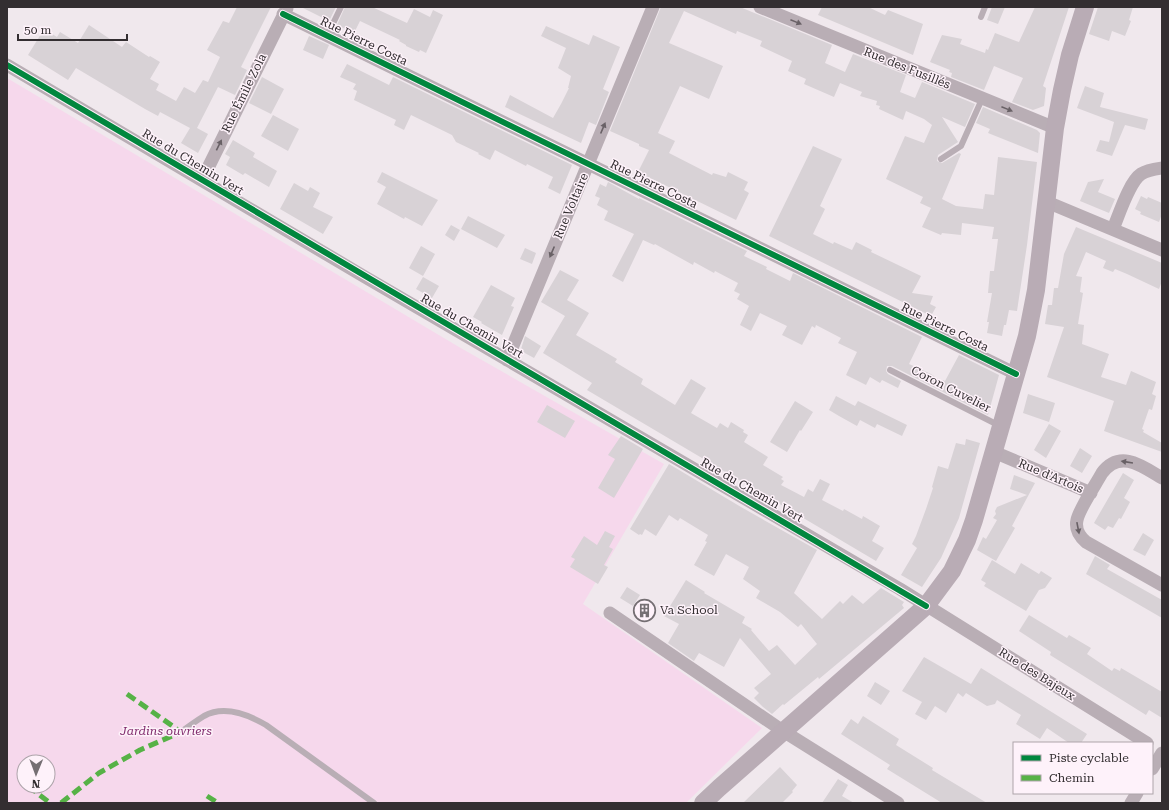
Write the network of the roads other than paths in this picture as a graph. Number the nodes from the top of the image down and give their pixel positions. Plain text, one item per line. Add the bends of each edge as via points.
1 (341, 7) edge
2 (653, 7) edge
3 (760, 7) edge
4 (985, 7) edge
5 (1085, 7) edge
6 (285, 11) edge
7 (981, 17) dead end
8 (327, 36) junction
9 (7, 65) edge
10 (982, 99) junction
11 (1055, 128) junction
12 (941, 159) dead end
13 (589, 164) junction
14 (1162, 168) edge
15 (202, 180) junction
16 (1047, 202) junction
17 (1113, 230) junction
18 (1162, 250) edge
19 (507, 360) junction
20 (890, 370) dead end
21 (1016, 374) junction
22 (1002, 426) junction
23 (994, 452) junction
24 (1162, 478) edge
25 (1091, 492) junction
26 (1162, 585) edge
27 (926, 606) junction
28 (610, 613) dead end
29 (783, 731) junction
30 (181, 732) dead end
31 (1145, 742) edge
32 (1153, 747) edge
33 (1162, 752) edge
34 (1153, 766) edge
35 (1136, 794) edge
36 (374, 803) edge
37 (703, 803) edge
38 (898, 803) edge
39 (1131, 803) edge

1 - 8 lane
13 -> 2 street, Rue Voltaire
3 -> 10 street, Rue des Fusillés
4 - 7 lane
5 - 11 main road via 1064,79
6 - 8 street, Rue Pierre Costa
15 -> 6 street, Rue Émile Zola
8 - 13 street, Rue Pierre Costa
9 - 15 street, Rue du Chemin Vert
10 -> 11 street, Rue des Fusillés
10 - 12 lane via 961,146
11 - 16 main road
13 -> 19 street, Rue Voltaire
13 - 21 street, Rue Pierre Costa
14 - 17 street via 1146,171 1133,181
15 - 19 street, Rue du Chemin Vert
16 - 17 street
16 - 21 main road via 1036,290
17 - 18 street
19 - 27 street, Rue du Chemin Vert
20 - 22 lane, Coron Cuvelier
21 - 22 main road
22 - 23 main road
23 - 25 street, Rue d'Artois
23 - 27 main road via 963,550 952,571
24 -> 25 street, Rue d'Artois via 1138,464 1120,460 1107,467
25 -> 26 street via 1077,520 1077,531 1082,539
27 - 29 main road
27 - 31 street, Rue des Bajeux
28 - 29 street
29 - 37 main road
29 - 38 street
30 - 36 lane via 212,713 230,712 248,716 266,725
32 - 33 street
33 - 34 street
35 - 39 street

